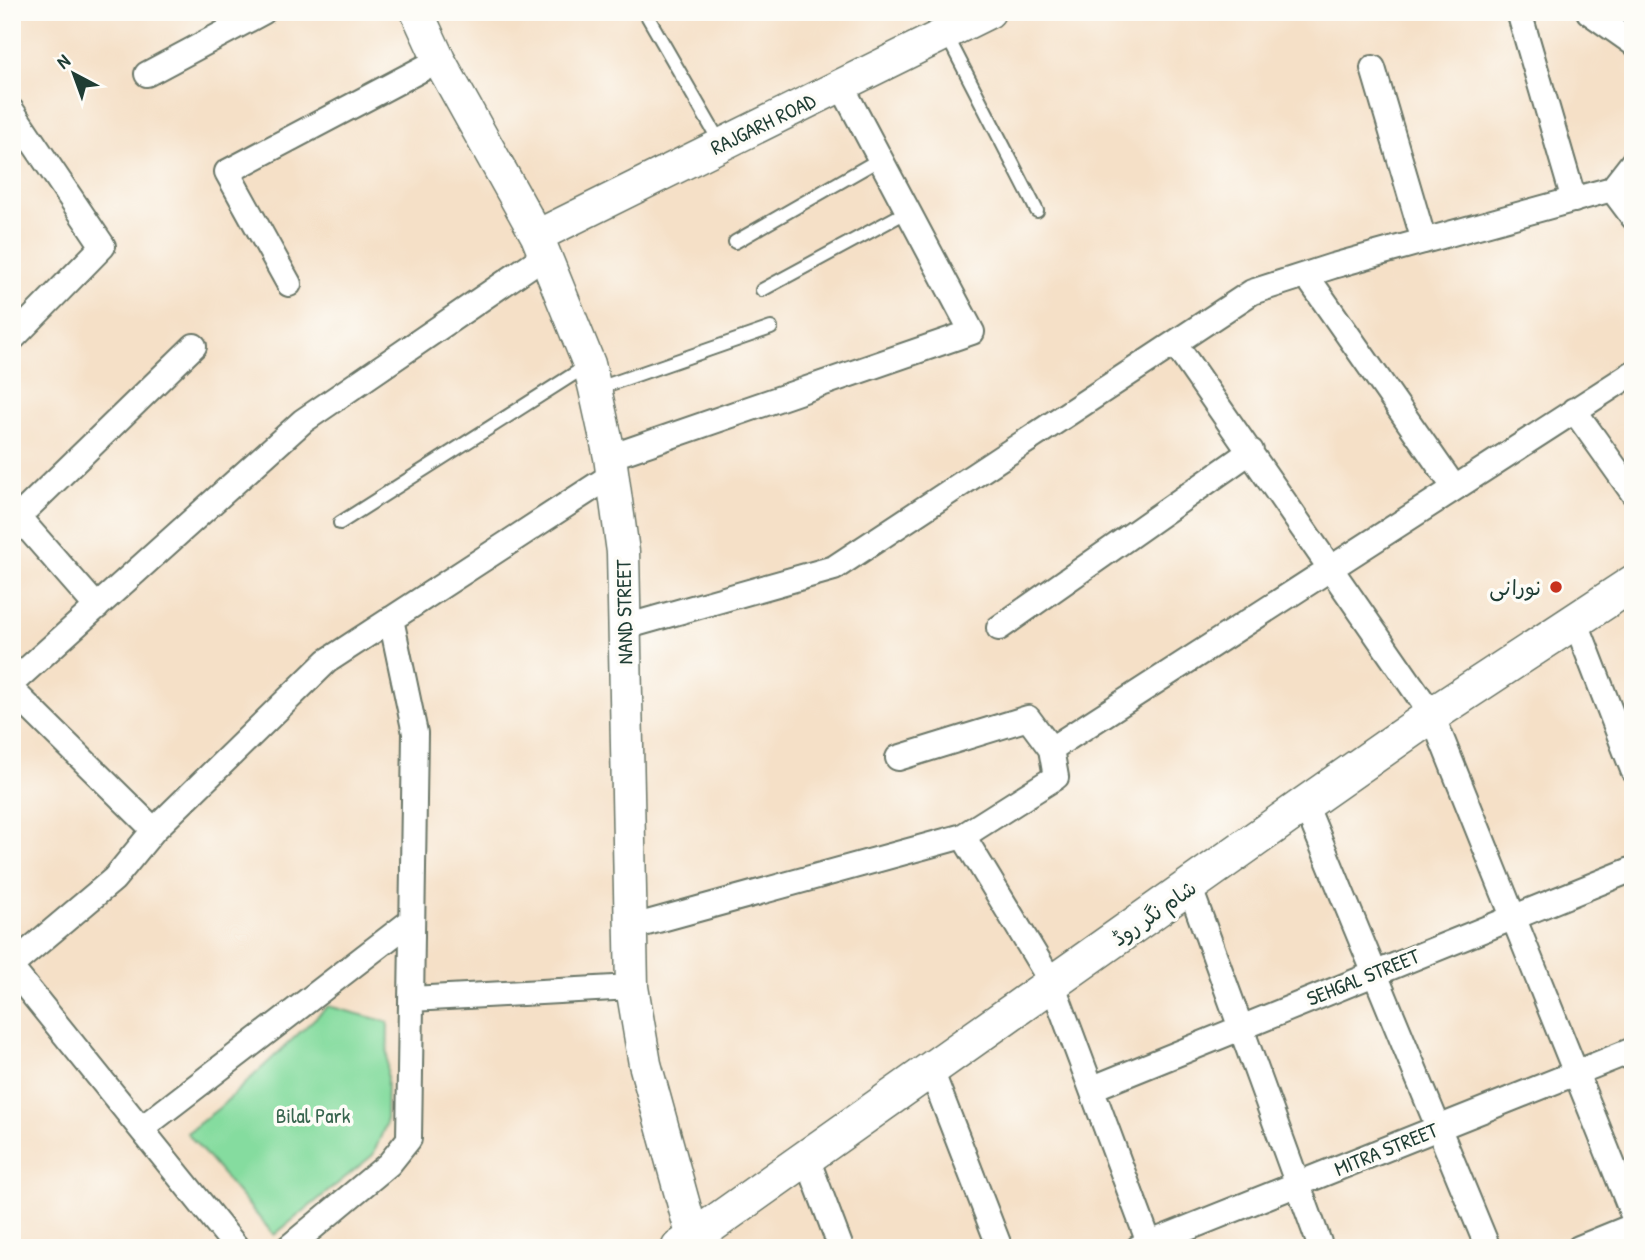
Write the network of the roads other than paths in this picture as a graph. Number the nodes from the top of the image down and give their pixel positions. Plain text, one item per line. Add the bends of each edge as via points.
1 (263, 12) edge
2 (416, 12) edge
3 (645, 12) edge
4 (989, 12) edge
5 (1518, 12) edge
6 (1589, 12) edge
7 (945, 33) junction
8 (1633, 43) edge
9 (439, 60) junction
10 (1373, 68) dead end
11 (147, 74) dead end
12 (841, 85) junction
13 (12, 111) edge
14 (721, 145) junction
15 (880, 159) junction
16 (1633, 162) edge
17 (1612, 190) junction
18 (1574, 200) junction
19 (908, 211) junction
20 (1037, 211) dead end
21 (1633, 217) edge
22 (1424, 241) junction
23 (735, 242) dead end
24 (541, 246) junction
25 (1306, 275) junction
26 (289, 284) dead end
27 (762, 290) dead end
28 (771, 328) dead end
29 (12, 339) edge
30 (1175, 344) junction
31 (194, 346) dead end
32 (1633, 373) edge
33 (592, 377) junction
34 (1574, 410) junction
35 (1251, 451) junction
36 (611, 466) junction
37 (1454, 487) junction
38 (1633, 493) edge
39 (15, 513) edge
40 (340, 523) dead end
41 (1331, 565) junction
42 (1633, 583) edge
43 (97, 607) junction
44 (391, 619) junction
45 (1575, 620) junction
46 (625, 627) junction
47 (999, 628) dead end
48 (12, 683) edge
49 (12, 690) edge
50 (1432, 715) junction
51 (1051, 749) junction
52 (898, 758) dead end
53 (1633, 770) edge
54 (1305, 804) junction
55 (154, 830) junction
56 (963, 836) junction
57 (1633, 869) edge
58 (1190, 888) junction
59 (1514, 916) junction
60 (411, 921) junction
61 (629, 928) junction
62 (12, 967) edge
63 (1375, 972) junction
64 (1052, 983) junction
65 (632, 987) junction
66 (411, 999) junction
67 (1239, 1028) junction
68 (1633, 1050) edge
69 (931, 1070) junction
70 (1576, 1073) junction
71 (1093, 1088) junction
72 (1439, 1128) junction
73 (141, 1129) junction
74 (807, 1158) junction
75 (1297, 1184) junction
76 (1633, 1215) edge
77 (1633, 1226) edge
78 (689, 1245) edge
79 (1146, 1246) edge
80 (237, 1248) edge
81 (288, 1248) edge
82 (841, 1248) edge
83 (1000, 1248) edge
84 (1321, 1248) edge
85 (1488, 1248) edge
86 (1579, 1248) edge

1 - 11 street
2 - 9 street, NAND STREET
3 - 14 lane
4 - 7 street, RAJGARH ROAD
5 - 18 street
6 - 8 street
7 - 12 street, RAJGARH ROAD
7 - 20 lane
9 - 24 street, NAND STREET
9 - 26 street via 227,172
10 - 22 street
12 - 14 street, RAJGARH ROAD
12 - 15 street
13 - 29 street via 103,246
14 - 24 street, RAJGARH ROAD
15 - 19 street
15 - 23 lane
16 - 17 street
17 - 18 street
17 - 21 street
18 - 22 street
19 - 27 lane
19 - 36 street via 972,332
22 - 25 street
24 - 33 street, NAND STREET
24 - 43 street via 303,421
25 - 30 street via 1252,292
25 - 37 street
28 - 33 lane
30 - 35 street
30 - 46 street via 834,568
31 - 39 street
32 - 34 street
33 - 36 street, NAND STREET
33 - 40 lane
34 - 37 street
34 - 38 street
35 - 41 street
35 - 47 street
36 - 44 street
36 - 46 street, NAND STREET via 623,552
37 - 41 street
39 - 43 street
41 - 50 street
41 - 51 street
42 - 45 main road, شام نگر روڈ
43 - 48 street
44 - 55 street via 327,661
44 - 60 street via 415,733
45 - 50 main road, شام نگر روڈ
45 - 53 street
46 - 61 street, NAND STREET
49 - 55 street
50 - 54 main road, شام نگر روڈ
50 - 59 street
51 - 52 street via 1028,718
51 - 56 street via 1056,777
54 - 58 main road, شام نگر روڈ
54 - 63 street
55 - 62 street via 114,878
56 - 61 street
56 - 64 street
57 - 59 street, SEHGAL STREET
58 - 64 main road, شام نگر روڈ
58 - 67 street
59 - 63 street, SEHGAL STREET
59 - 70 street
60 - 66 street
60 - 73 street
61 - 65 street, NAND STREET
62 - 73 street
63 - 67 street, SEHGAL STREET
63 - 72 street
64 - 69 main road, شام نگر روڈ
64 - 71 street
65 - 66 street
65 - 78 street, NAND STREET via 645,1064
66 - 81 street via 409,1139 389,1164
67 - 71 street, SEHGAL STREET
67 - 75 street
68 - 70 street, MITRA STREET
69 - 74 main road, شام نگر روڈ
69 - 83 street
70 - 72 street, MITRA STREET
70 - 76 street
71 - 79 street
72 - 75 street, MITRA STREET
72 - 85 street
73 - 80 street
74 - 78 main road, شام نگر روڈ
74 - 82 street
75 - 79 street, MITRA STREET
75 - 84 street
77 - 86 street

